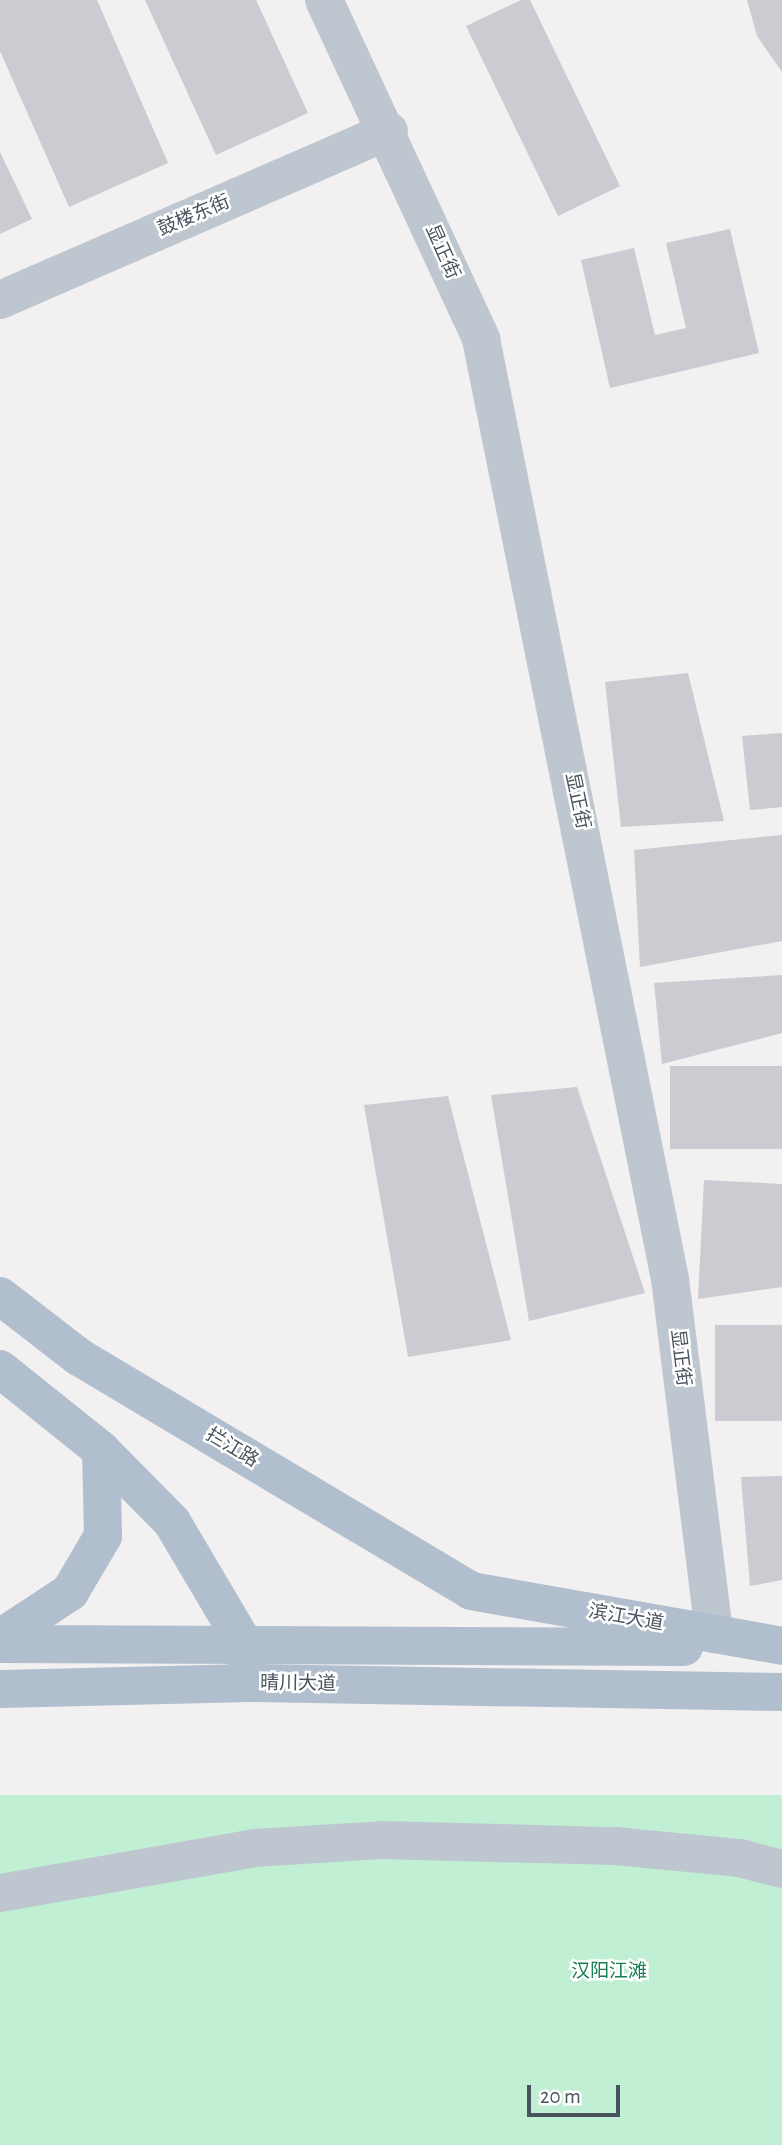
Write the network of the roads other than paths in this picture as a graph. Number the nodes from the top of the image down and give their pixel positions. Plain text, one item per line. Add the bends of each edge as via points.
1 (324, 0) edge
2 (389, 131) junction
3 (0, 300) edge
4 (0, 1296) edge
5 (0, 1369) edge
6 (101, 1450) junction
7 (471, 1591) joint
8 (714, 1634) junction
9 (0, 1638) edge
10 (243, 1642) junction
11 (0, 1644) edge
12 (782, 1647) edge
13 (250, 1683) junction
14 (0, 1689) edge
15 (782, 1692) edge
16 (782, 1870) edge
17 (0, 1893) edge

1 - 2 street, 显正街
2 - 3 street, 鼓楼东街
2 - 8 street, 显正街 via 481,339 670,1279
4 - 7 main road, 拦江路 via 79,1357
5 - 6 main road
6 - 9 main road via 103,1536 70,1592
6 - 10 main road via 172,1522
7 - 8 main road, 滨江大道
8 - 12 main road, 滨江大道
10 - 11 main road
10 - 12 main road
10 - 13 main road
13 - 14 main road, 晴川大道
13 - 15 main road, 晴川大道
16 - 17 street via 740,1858 615,1846 381,1840 255,1848

